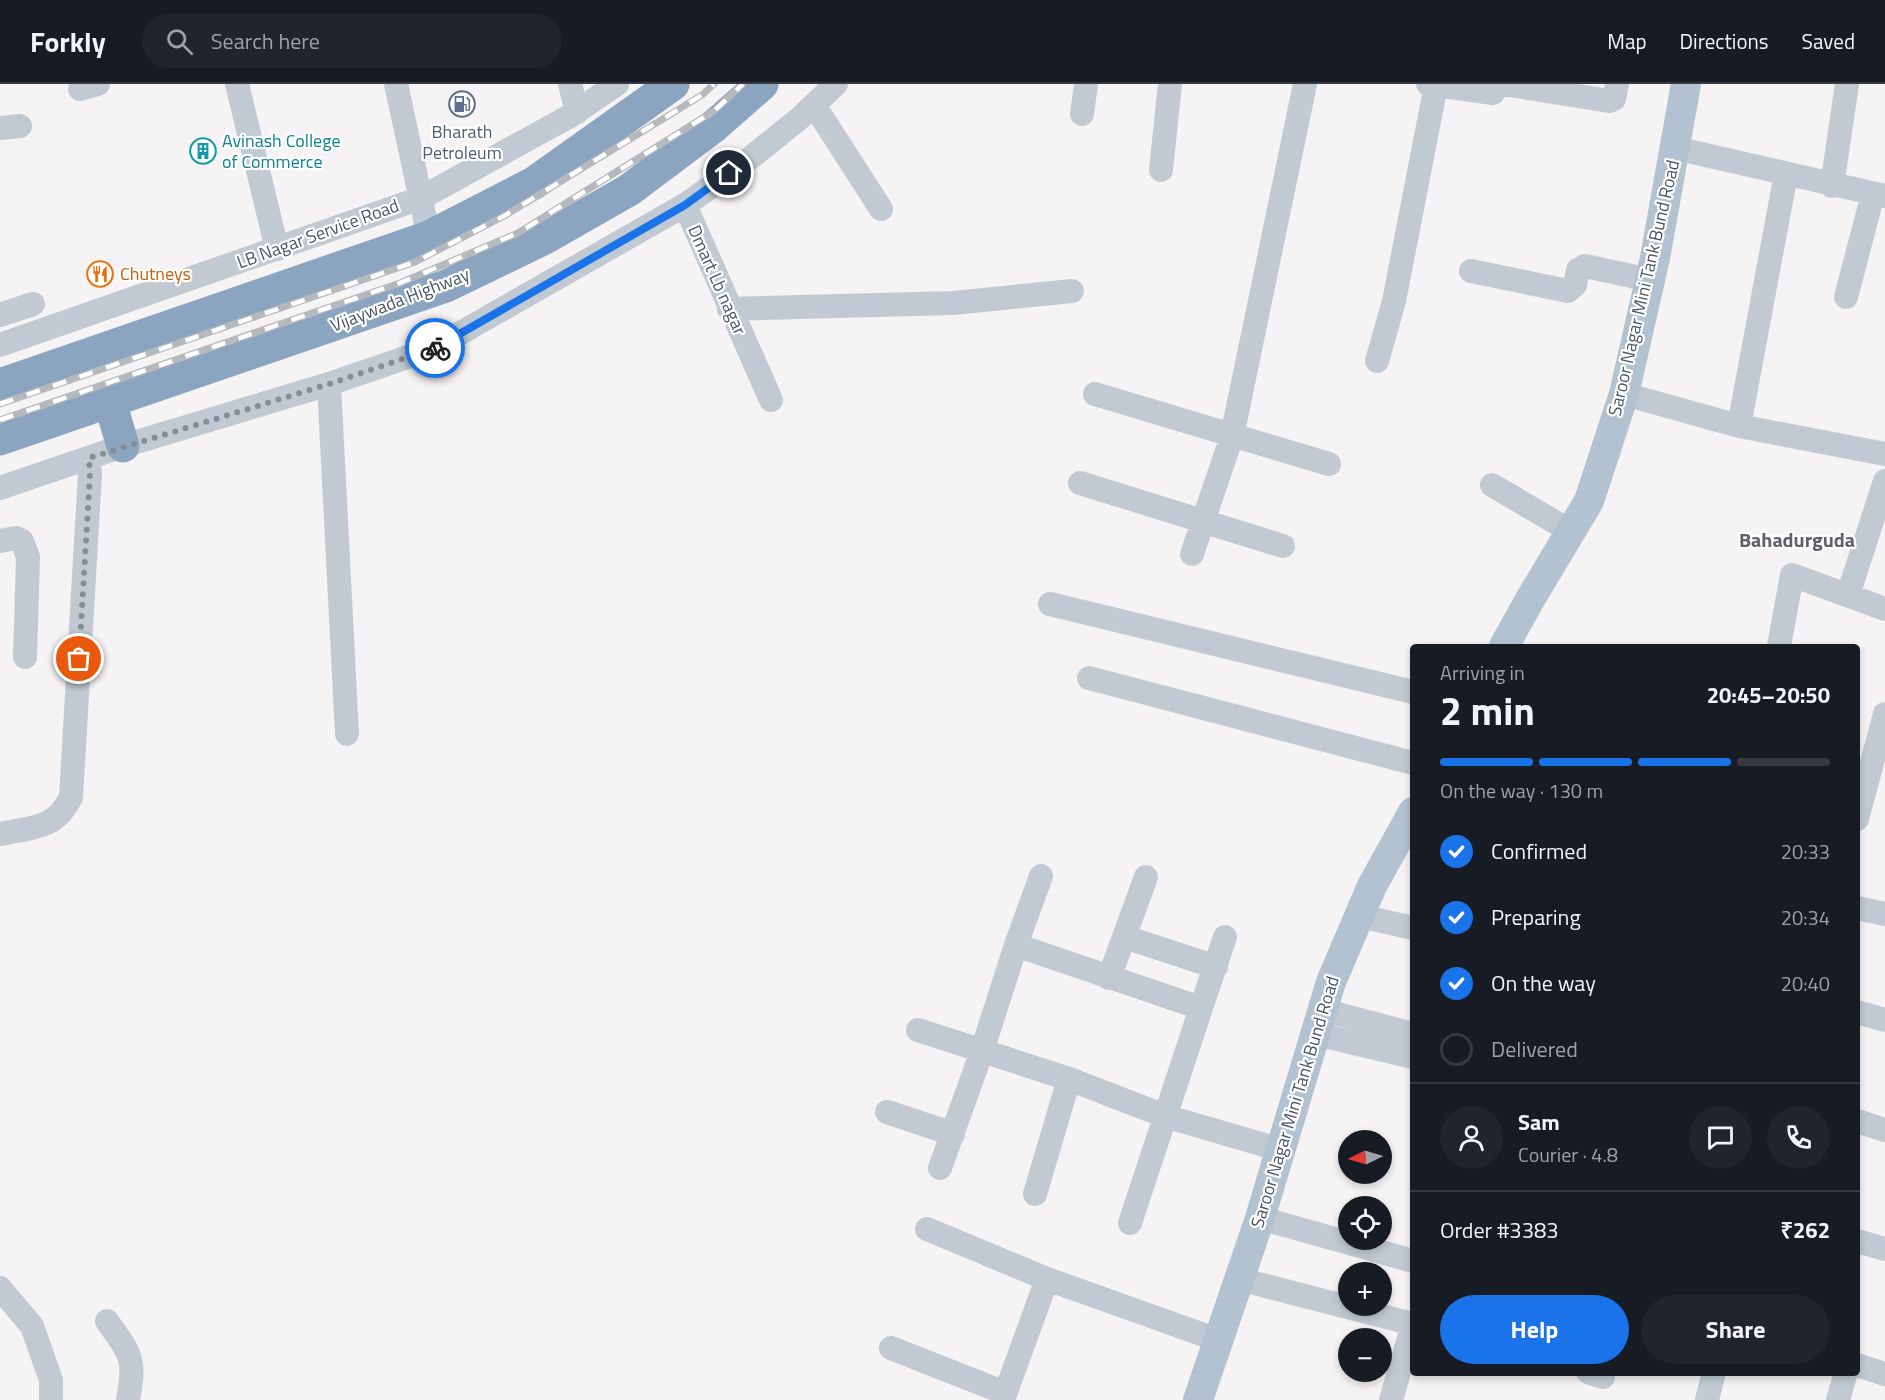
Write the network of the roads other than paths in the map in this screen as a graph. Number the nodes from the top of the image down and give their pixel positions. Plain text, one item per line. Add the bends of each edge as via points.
1 (237, 84) edge
2 (396, 84) edge
3 (570, 84) edge
4 (617, 84) edge
5 (673, 84) edge
6 (836, 84) edge
7 (1086, 84) edge
8 (1170, 84) edge
9 (1305, 84) edge
10 (1617, 84) edge
11 (1686, 84) edge
12 (1847, 84) edge
13 (1432, 85) edge
14 (750, 89) edge
15 (1499, 89) edge
16 (814, 105) junction
17 (577, 112) junction
18 (1082, 114) dead end
19 (1676, 148) junction
20 (1161, 170) dead end
21 (1786, 174) junction
22 (1832, 186) junction
23 (1879, 195) edge
24 (421, 198) junction
25 (685, 205) junction
26 (880, 209) dead end
27 (429, 237) junction
28 (277, 249) junction
29 (1471, 271) dead end
30 (1650, 280) junction
31 (1072, 291) dead end
32 (1846, 297) dead end
33 (33, 304) dead end
34 (1, 308) edge
35 (729, 309) junction
36 (0, 345) edge
37 (1377, 361) dead end
38 (39, 372) junction
39 (329, 384) junction
40 (0, 386) edge
41 (1095, 394) dead end
42 (1624, 394) junction
43 (771, 400) dead end
44 (110, 402) junction
45 (54, 421) junction
46 (1739, 426) junction
47 (1232, 436) junction
48 (0, 439) edge
49 (123, 446) junction
50 (1885, 454) edge
51 (89, 458) junction
52 (1329, 464) dead end
53 (1885, 481) edge
54 (1080, 483) dead end
55 (1492, 485) dead end
56 (0, 488) edge
57 (1202, 522) junction
58 (1570, 531) junction
59 (0, 541) edge
60 (1282, 546) dead end
61 (1192, 554) dead end
62 (1848, 595) junction
63 (1050, 604) dead end
64 (1885, 609) edge
65 (1504, 644) edge
66 (1779, 644) edge
67 (25, 657) dead end
68 (1089, 678) dead end
69 (1410, 691) edge
70 (1885, 714) edge
71 (347, 734) dead end
72 (1410, 762) edge
73 (1877, 772) edge
74 (1860, 812) edge
75 (1410, 817) edge
76 (0, 834) edge
77 (1041, 876) dead end
78 (1146, 877) dead end
79 (1860, 909) edge
80 (1885, 914) edge
81 (1360, 916) junction
82 (1410, 927) edge
83 (1125, 937) junction
84 (1225, 937) dead end
85 (1016, 945) junction
86 (1216, 967) junction
87 (1109, 978) junction
88 (1201, 1008) junction
89 (1860, 1013) edge
90 (1885, 1020) edge
91 (1319, 1022) junction
92 (918, 1029) dead end
93 (1410, 1034) edge
94 (982, 1051) junction
95 (1410, 1056) edge
96 (1069, 1079) junction
97 (886, 1112) dead end
98 (1166, 1116) junction
99 (1860, 1122) edge
100 (1885, 1130) edge
101 (953, 1134) junction
102 (1281, 1150) junction
103 (940, 1168) dead end
104 (1035, 1194) dead end
105 (1260, 1218) junction
106 (1130, 1223) dead end
107 (927, 1229) dead end
108 (1860, 1242) edge
109 (1885, 1249) edge
110 (1410, 1260) edge
111 (1047, 1279) junction
112 (1239, 1279) junction
113 (0, 1288) edge
114 (107, 1321) dead end
115 (1410, 1323) edge
116 (1410, 1334) edge
117 (1218, 1340) junction
118 (891, 1348) dead end
119 (1860, 1366) edge
120 (1885, 1374) edge
121 (1713, 1376) edge
122 (1845, 1376) edge
123 (1004, 1397) edge
124 (51, 1400) edge
125 (128, 1400) edge
126 (1200, 1400) edge
127 (1390, 1400) edge
128 (1707, 1400) edge
129 (1838, 1400) edge

1 - 28 street
2 - 24 street
3 - 17 street
4 - 17 street, LB Nagar Service Road
5 - 27 highway via 534,183
6 - 16 street, Dmart Lb nagar
7 - 18 street
8 - 20 street
9 - 47 street
10 - 15 street via 1614,99 1609,101
11 - 19 main road, Saroor Nagar Mini Tank Bund Road
12 - 22 street
13 - 15 street
13 - 37 street via 1394,301
14 - 44 highway, Vijaywada Highway via 713,127 629,190 545,238 446,286
16 - 25 street, Dmart Lb nagar
16 - 26 street
17 - 24 street, LB Nagar Service Road
19 - 21 street
19 - 30 main road, Saroor Nagar Mini Tank Bund Road
21 - 22 street
21 - 46 street
22 - 23 street
23 - 32 street
24 - 27 street
24 - 28 street, LB Nagar Service Road
25 - 35 street, Dmart Lb nagar
25 - 39 street via 434,348
27 - 38 highway
28 - 36 street, LB Nagar Service Road
29 - 30 street via 1568,291 1575,285 1578,270 1585,266
30 - 42 main road, Saroor Nagar Mini Tank Bund Road
31 - 35 street via 953,303
33 - 34 street
35 - 43 street, Dmart Lb nagar
38 - 40 highway
38 - 45 highway
39 - 49 street
39 - 71 street
41 - 47 street
42 - 46 street
42 - 58 main road, Saroor Nagar Mini Tank Bund Road via 1589,501
44 - 45 highway, Vijaywada Highway
44 - 49 highway
45 - 48 highway, Vijaywada Highway
46 - 50 street
47 - 52 street
47 - 57 street
49 - 51 street
51 - 56 street
51 - 76 street via 70,797 60,816 50,823
53 - 62 street
54 - 57 street
55 - 58 street
57 - 60 street
57 - 61 street
58 - 65 main road, Saroor Nagar Mini Tank Bund Road
59 - 67 street via 16,538 28,556
62 - 64 street
62 - 66 street via 1792,575
63 - 69 street
68 - 72 street
70 - 73 street
73 - 74 street
75 - 81 main road, Saroor Nagar Mini Tank Bund Road
77 - 85 street
78 - 83 street
79 - 80 street
81 - 82 street
81 - 91 main road, Saroor Nagar Mini Tank Bund Road via 1331,982
83 - 86 street
83 - 87 street
84 - 86 street
85 - 87 street
85 - 94 street
86 - 88 street
87 - 88 street
88 - 98 street
89 - 90 street
91 - 93 street
91 - 95 street
91 - 102 main road, Saroor Nagar Mini Tank Bund Road
92 - 94 street
94 - 96 street
94 - 101 street
96 - 98 street
96 - 104 street
97 - 101 street
98 - 102 street
98 - 106 street
99 - 100 street
101 - 103 street
102 - 105 main road, Saroor Nagar Mini Tank Bund Road
105 - 110 street
105 - 112 main road, Saroor Nagar Mini Tank Bund Road
107 - 111 street
108 - 109 street
111 - 117 street
111 - 123 street
112 - 115 street
112 - 117 main road, Saroor Nagar Mini Tank Bund Road
113 - 124 street via 32,1326 51,1380
114 - 125 street via 130,1356 133,1368
116 - 127 street
117 - 126 main road, Saroor Nagar Mini Tank Bund Road
118 - 123 street
119 - 120 street
121 - 128 street
122 - 129 street

